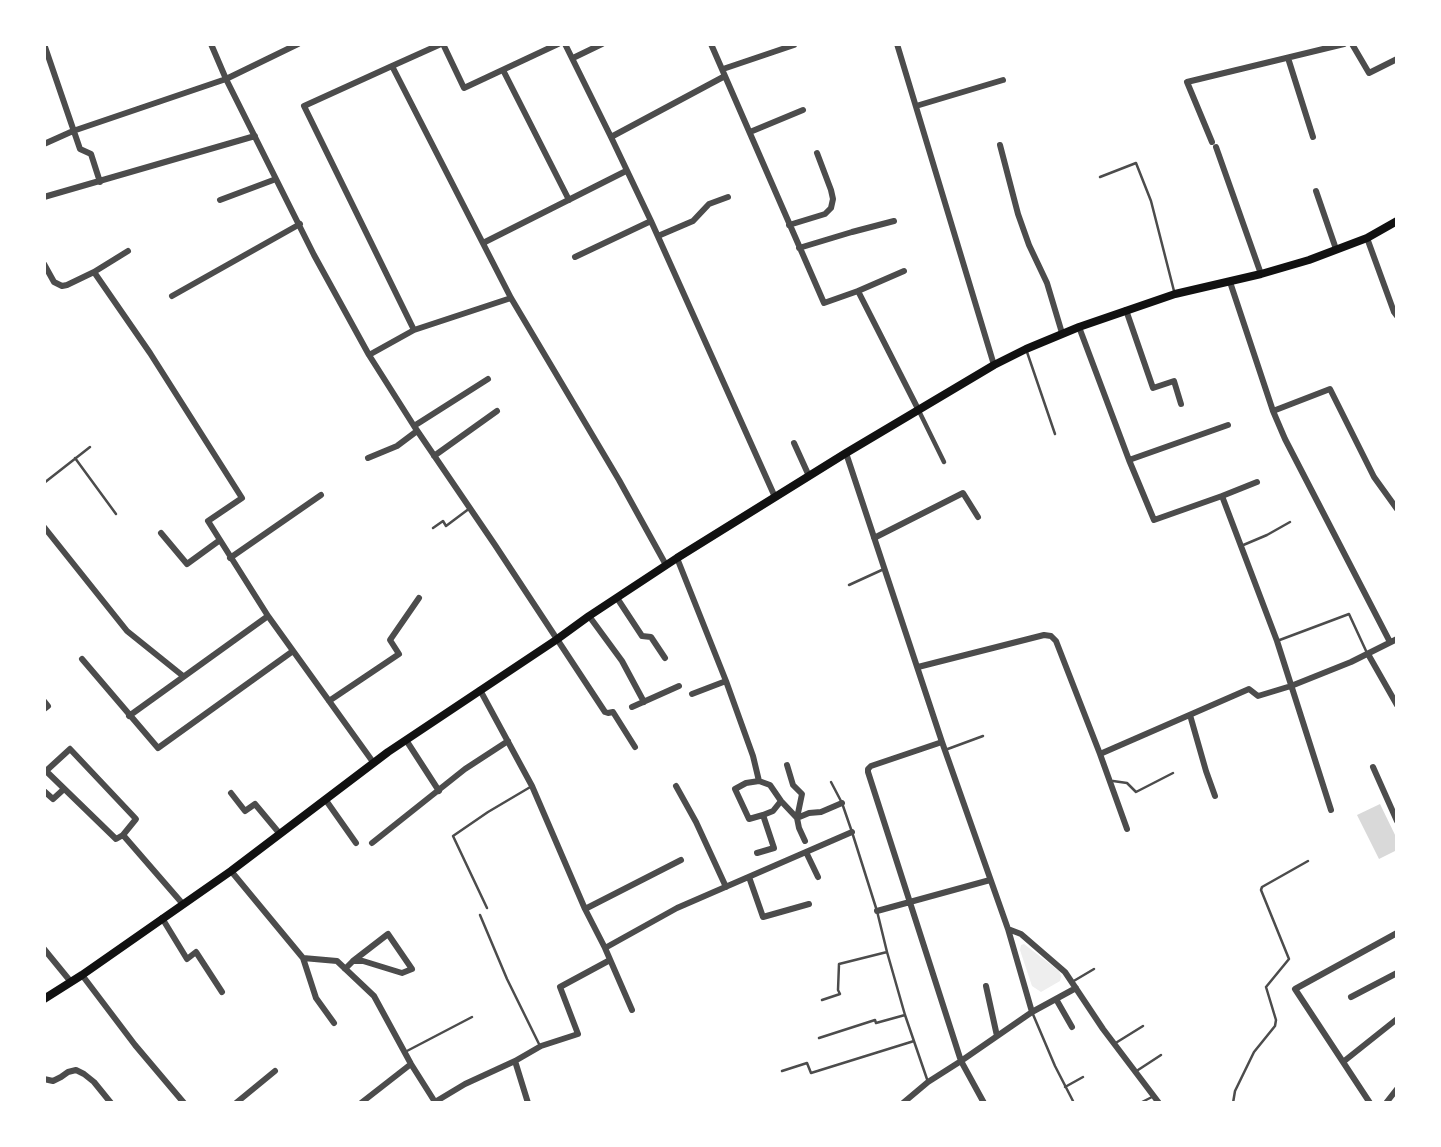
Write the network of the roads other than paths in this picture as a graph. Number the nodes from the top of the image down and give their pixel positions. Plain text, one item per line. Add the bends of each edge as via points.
1 (44, 44) edge
2 (211, 44) edge
3 (298, 44) edge
4 (442, 44) edge
5 (558, 44) edge
6 (565, 44) edge
7 (603, 44) edge
8 (711, 44) edge
9 (898, 44) edge
10 (1344, 44) edge
11 (1352, 44) edge
12 (794, 45) edge
13 (573, 58) junction
14 (1288, 58) junction
15 (1397, 59) edge
16 (392, 66) junction
17 (503, 70) junction
18 (724, 73) junction
19 (226, 79) junction
20 (1003, 80) dead end
21 (916, 106) junction
22 (803, 110) dead end
23 (73, 131) junction
24 (750, 132) junction
25 (255, 136) junction
26 (611, 136) junction
27 (1313, 137) dead end
28 (44, 144) edge
29 (1000, 145) dead end
30 (817, 153) dead end
31 (626, 171) junction
32 (1100, 177) dead end
33 (276, 179) junction
34 (100, 182) junction
35 (1316, 191) dead end
36 (44, 197) edge
37 (728, 197) dead end
38 (220, 200) dead end
39 (569, 200) junction
40 (651, 221) junction
41 (894, 221) dead end
42 (1397, 221) edge
43 (300, 224) junction
44 (789, 225) junction
45 (657, 236) junction
46 (1367, 238) junction
47 (483, 243) junction
48 (799, 248) junction
49 (1336, 249) junction
50 (128, 251) dead end
51 (575, 257) dead end
52 (44, 264) edge
53 (904, 271) dead end
54 (94, 272) junction
55 (1261, 274) junction
56 (1230, 282) junction
57 (858, 291) junction
58 (1175, 294) junction
59 (172, 296) dead end
60 (511, 298) junction
61 (1126, 310) junction
62 (1397, 316) edge
63 (1079, 327) junction
64 (414, 330) junction
65 (1062, 333) junction
66 (1026, 349) junction
67 (369, 355) junction
68 (994, 365) junction
69 (488, 379) dead end
70 (1181, 404) dead end
71 (918, 410) junction
72 (497, 411) dead end
73 (1273, 411) junction
74 (1228, 425) dead end
75 (416, 428) junction
76 (1055, 434) dead end
77 (794, 443) dead end
78 (90, 447) dead end
79 (846, 453) junction
80 (434, 456) junction
81 (75, 458) junction
82 (368, 458) dead end
83 (1129, 460) junction
84 (944, 462) dead end
85 (809, 476) junction
86 (1257, 482) dead end
87 (44, 483) edge
88 (321, 495) dead end
89 (1222, 496) junction
90 (775, 497) junction
91 (470, 508) junction
92 (1397, 509) edge
93 (116, 514) dead end
94 (978, 517) dead end
95 (1290, 522) dead end
96 (44, 527) edge
97 (433, 528) dead end
98 (161, 533) dead end
99 (874, 538) junction
100 (220, 540) junction
101 (1241, 546) junction
102 (230, 558) junction
103 (677, 558) junction
104 (666, 565) junction
105 (884, 569) junction
106 (849, 586) dead end
107 (419, 598) dead end
108 (617, 598) junction
109 (589, 615) junction
110 (268, 616) junction
111 (556, 640) junction
112 (1277, 640) junction
113 (1394, 641) edge
114 (293, 651) junction
115 (1368, 654) junction
116 (665, 658) dead end
117 (82, 659) dead end
118 (918, 667) junction
119 (183, 676) junction
120 (726, 681) junction
121 (679, 686) dead end
122 (1291, 686) junction
123 (480, 690) junction
124 (692, 694) dead end
125 (44, 701) edge
126 (329, 701) junction
127 (644, 702) junction
128 (1397, 705) edge
129 (632, 707) dead end
130 (44, 709) edge
131 (1190, 715) junction
132 (129, 716) junction
133 (983, 736) dead end
134 (406, 740) junction
135 (508, 741) junction
136 (942, 742) junction
137 (635, 747) dead end
138 (944, 750) junction
139 (1100, 754) junction
140 (373, 762) junction
141 (787, 765) dead end
142 (1373, 767) dead end
143 (1172, 773) dead end
144 (1109, 780) junction
145 (759, 781) junction
146 (831, 782) dead end
147 (532, 786) junction
148 (676, 786) dead end
149 (64, 789) junction
150 (44, 790) edge
151 (439, 791) junction
152 (231, 793) dead end
153 (1215, 796) dead end
154 (325, 799) junction
155 (781, 801) junction
156 (842, 803) junction
157 (1331, 810) dead end
158 (763, 815) junction
159 (797, 818) junction
160 (1397, 821) edge
161 (1127, 829) dead end
162 (852, 832) junction
163 (280, 834) junction
164 (122, 835) junction
165 (805, 841) dead end
166 (356, 843) dead end
167 (372, 843) dead end
168 (806, 852) junction
169 (758, 853) dead end
170 (681, 860) dead end
171 (1308, 861) dead end
172 (231, 871) junction
173 (749, 877) junction
174 (818, 877) dead end
175 (990, 880) junction
176 (726, 887) junction
177 (909, 903) junction
178 (182, 904) junction
179 (809, 904) dead end
180 (487, 908) dead end
181 (585, 909) junction
182 (877, 911) junction
183 (480, 915) dead end
184 (162, 918) junction
185 (1008, 929) junction
186 (1397, 933) edge
187 (605, 948) junction
188 (44, 949) edge
189 (887, 952) junction
190 (303, 958) junction
191 (610, 960) junction
192 (353, 961) junction
193 (345, 969) junction
194 (1094, 969) dead end
195 (1397, 973) edge
196 (82, 975) junction
197 (71, 982) junction
198 (1074, 985) junction
199 (986, 986) dead end
200 (222, 992) dead end
201 (1351, 997) dead end
202 (44, 999) edge
203 (1056, 999) junction
204 (822, 1000) dead end
205 (632, 1010) dead end
206 (1032, 1012) junction
207 (905, 1016) junction
208 (472, 1017) dead end
209 (1397, 1020) edge
210 (334, 1023) dead end
211 (1143, 1026) dead end
212 (1072, 1027) dead end
213 (997, 1036) junction
214 (819, 1038) dead end
215 (914, 1041) junction
216 (1114, 1044) junction
217 (541, 1046) junction
218 (405, 1052) junction
219 (1161, 1055) dead end
220 (515, 1061) junction
221 (961, 1061) junction
222 (1343, 1062) junction
223 (411, 1064) junction
224 (275, 1071) dead end
225 (782, 1071) dead end
226 (1135, 1072) junction
227 (1083, 1077) dead end
228 (44, 1079) edge
229 (928, 1082) junction
230 (1065, 1087) junction
231 (1397, 1089) edge
232 (1153, 1096) junction
233 (111, 1103) edge
234 (184, 1103) edge
235 (236, 1103) edge
236 (361, 1103) edge
237 (435, 1103) edge
238 (528, 1103) edge
239 (903, 1103) edge
240 (984, 1103) edge
241 (1074, 1103) edge
242 (1140, 1103) edge
243 (1159, 1103) edge
244 (1233, 1103) edge
245 (1370, 1103) edge
246 (1386, 1103) edge

1 - 23 street
2 - 19 street
3 - 19 street
4 - 16 street
4 - 17 street via 464,88
5 - 17 street
6 - 13 street
7 - 13 street
8 - 18 street
9 - 21 street
10 - 14 street
11 - 15 street via 1369,73
12 - 18 street
13 - 26 street
14 - 27 street
14 - 55 street via 1187,82
16 - 47 street
16 - 64 street via 304,106
17 - 39 street
18 - 24 street
18 - 26 street
19 - 23 street
19 - 25 street
20 - 21 street
21 - 68 street
22 - 24 street
23 - 28 street
23 - 34 street via 80,149 90,154
24 - 44 street
25 - 33 street
25 - 34 street
26 - 31 street
29 - 65 street via 1028,245 1047,284
30 - 44 street via 831,190 831,208
31 - 39 street
31 - 40 street
32 - 58 lane via 1136,163 1151,201
33 - 38 street
33 - 43 street
34 - 36 street
35 - 49 street
37 - 45 street via 709,204 693,221
39 - 47 street
40 - 45 street
40 - 51 street
41 - 48 street
42 - 46 main road
43 - 59 street
43 - 67 street
44 - 48 street
45 - 90 street
46 - 49 main road
46 - 62 street
47 - 60 street
48 - 57 street via 824,303
49 - 55 main road
50 - 54 street
52 - 54 street via 54,282 62,286
53 - 57 street
54 - 100 street via 242,498 208,521
55 - 56 main road
56 - 58 main road
56 - 73 street
57 - 71 street
58 - 61 main road
60 - 64 street
60 - 104 street
61 - 63 main road
61 - 70 street via 1153,388 1174,381
63 - 65 main road
63 - 83 street
64 - 67 street
65 - 66 main road
66 - 68 main road
66 - 76 lane
67 - 75 street
68 - 71 main road
69 - 75 street
71 - 79 main road
71 - 84 street
72 - 80 street
73 - 92 street via 1330,388 1374,477
73 - 113 street
74 - 83 street
75 - 80 street
75 - 82 street via 397,446
77 - 85 street
78 - 81 lane
79 - 85 main road
79 - 99 street
80 - 91 street
81 - 87 lane
81 - 93 lane
83 - 89 street via 1154,520
85 - 90 main road
86 - 89 street
88 - 102 street
89 - 101 street
90 - 103 main road
91 - 97 lane via 446,526 443,521
91 - 111 street
94 - 99 street via 963,494
95 - 101 lane
96 - 119 street via 127,631
98 - 100 street via 187,564
99 - 105 street
100 - 102 street
101 - 112 street
102 - 110 street
103 - 104 main road
103 - 120 street
104 - 108 main road
105 - 106 lane
105 - 118 street
107 - 126 street via 390,640 399,653
108 - 109 main road
108 - 116 street via 642,636 652,637
109 - 111 main road
109 - 127 street
110 - 114 street
110 - 119 street
111 - 123 main road
111 - 137 street
112 - 115 lane via 1349,614
112 - 122 street
113 - 115 street
114 - 126 street
114 - 132 street via 158,748
115 - 122 street
115 - 128 street
117 - 132 street
118 - 136 street
118 - 139 street via 1051,636
119 - 132 street
120 - 124 street
120 - 145 street
121 - 127 street
122 - 131 street via 1258,696 1249,689
122 - 157 street
123 - 134 main road
123 - 135 street
125 - 130 street via 48,706
126 - 140 street
127 - 129 street
131 - 139 street
131 - 153 street
133 - 138 lane
134 - 140 main road
134 - 151 street
135 - 147 street
135 - 151 street
136 - 138 street
136 - 177 street via 868,769
138 - 175 street
139 - 144 street
140 - 154 main road
141 - 159 street via 793,785 802,794
142 - 160 street
143 - 144 lane via 1136,792 1127,783
144 - 161 street
145 - 155 street via 769,785
145 - 158 street via 735,789 749,819
146 - 156 lane
147 - 180 lane via 453,836
147 - 181 street
148 - 176 street
149 - 150 street via 53,799
149 - 164 street via 116,839
149 - 164 street via 46,771 70,749 136,819
151 - 167 street
152 - 163 street via 245,811 255,804
154 - 163 main road
154 - 166 street
155 - 158 street
155 - 159 street
156 - 159 street
156 - 162 lane
158 - 169 street via 774,848
159 - 165 street
162 - 168 street
162 - 182 lane
163 - 172 main road
164 - 178 street
168 - 173 street
168 - 174 street
170 - 181 street
171 - 244 lane via 1261,890 1289,959 1266,987 1275,1026 1254,1052
172 - 178 main road
172 - 190 street
173 - 176 street
173 - 179 street via 763,917
175 - 177 street
175 - 185 street
176 - 187 street
177 - 182 street
177 - 221 street
178 - 184 main road
181 - 187 street
182 - 189 lane
183 - 217 lane
184 - 196 main road
184 - 200 street via 187,958 196,952
185 - 198 street via 1021,934
185 - 206 street
186 - 222 street via 1295,989
187 - 191 street
188 - 197 street
189 - 204 lane via 839,964 840,994
189 - 207 lane
190 - 193 street via 337,961
190 - 210 street via 316,998
191 - 205 street
191 - 217 street via 560,987 578,1034
192 - 192 street via 402,973 412,969 388,934
192 - 193 street
193 - 218 street via 374,996
194 - 198 lane
195 - 201 street
196 - 197 main road
196 - 234 street
197 - 202 main road
198 - 203 street
198 - 216 street
199 - 213 street
203 - 206 street
203 - 212 street
206 - 213 street
206 - 230 lane
207 - 214 lane via 875,1020
207 - 215 lane
208 - 218 lane
209 - 222 street
211 - 216 lane
213 - 221 street
215 - 225 lane via 811,1073 807,1063
215 - 229 lane
216 - 226 street
217 - 220 street
218 - 223 street
219 - 226 lane
220 - 237 street
220 - 238 street
221 - 229 street
221 - 240 street
222 - 245 street
223 - 236 street
223 - 237 street
224 - 235 street
226 - 232 street
227 - 230 lane
228 - 233 street via 53,1081 76,1070 94,1082
229 - 239 street
230 - 241 lane
231 - 246 street
232 - 242 lane
232 - 243 street

